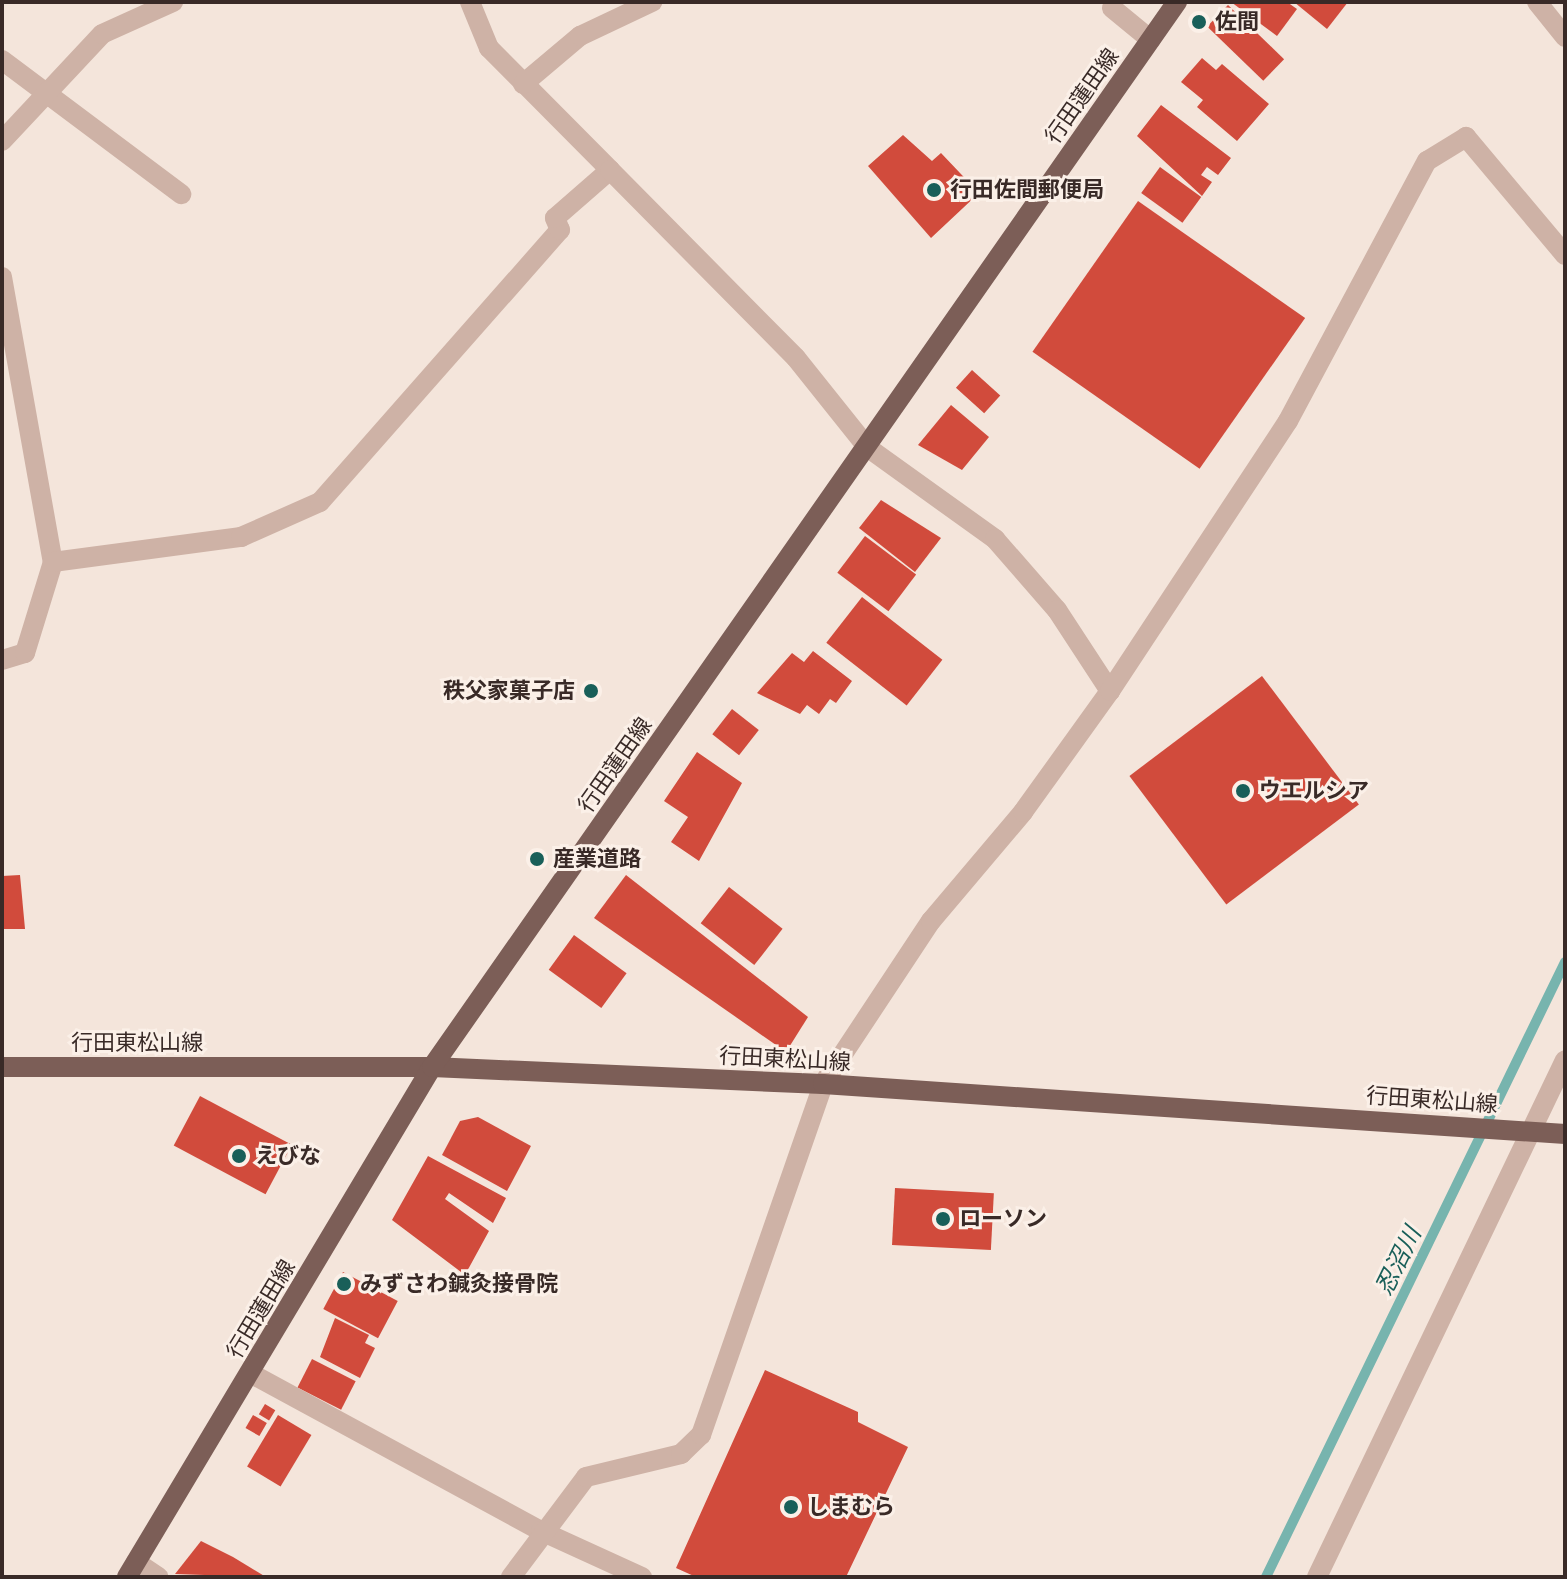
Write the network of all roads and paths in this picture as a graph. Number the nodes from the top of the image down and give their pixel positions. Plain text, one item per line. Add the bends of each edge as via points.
1 (173, 2) edge
2 (470, 2) edge
3 (652, 2) edge
4 (1177, 2) edge
5 (1537, 2) edge
6 (1112, 8) dead end
7 (1565, 37) edge
8 (1151, 40) junction
9 (2, 60) edge
10 (523, 84) junction
11 (38, 94) junction
12 (2, 141) edge
13 (610, 170) junction
14 (181, 194) dead end
15 (1565, 255) edge
16 (2, 277) edge
17 (867, 447) junction
18 (53, 562) junction
19 (2, 660) edge
20 (1110, 691) junction
21 (1565, 1060) edge
22 (2, 1067) edge
23 (432, 1067) junction
24 (823, 1084) junction
25 (1531, 1131) junction
26 (1564, 1138) edge
27 (250, 1373) junction
28 (541, 1531) junction
29 (131, 1570) edge
30 (158, 1577) edge
31 (511, 1577) edge
32 (642, 1577) edge
33 (1317, 1577) edge

1 - 11 street via 102,34
2 - 10 street via 489,48
3 - 10 street via 580,36
4 - 8 main road, 行田蓮田線
5 - 7 street
6 - 8 street
8 - 17 main road, 行田蓮田線
9 - 11 street
10 - 13 street
11 - 12 street
11 - 14 street
13 - 17 street via 796,358
13 - 18 street via 555,218 560,230 320,502 241,537
15 - 20 street via 1466,137 1427,161 1288,421
16 - 18 street
17 - 20 street via 995,539 1057,610
17 - 23 main road, 行田蓮田線
18 - 19 street via 25,653
20 - 24 street via 1023,812 931,921
21 - 25 street
22 - 23 main road, 行田東松山線
23 - 24 main road, 行田東松山線
23 - 27 main road, 行田蓮田線
24 - 25 main road, 行田東松山線
24 - 28 street via 701,1435 681,1454 586,1477
25 - 26 main road, 行田東松山線
25 - 33 street
27 - 28 street
27 - 29 main road, 行田蓮田線
28 - 31 street
28 - 32 street
29 - 30 street

